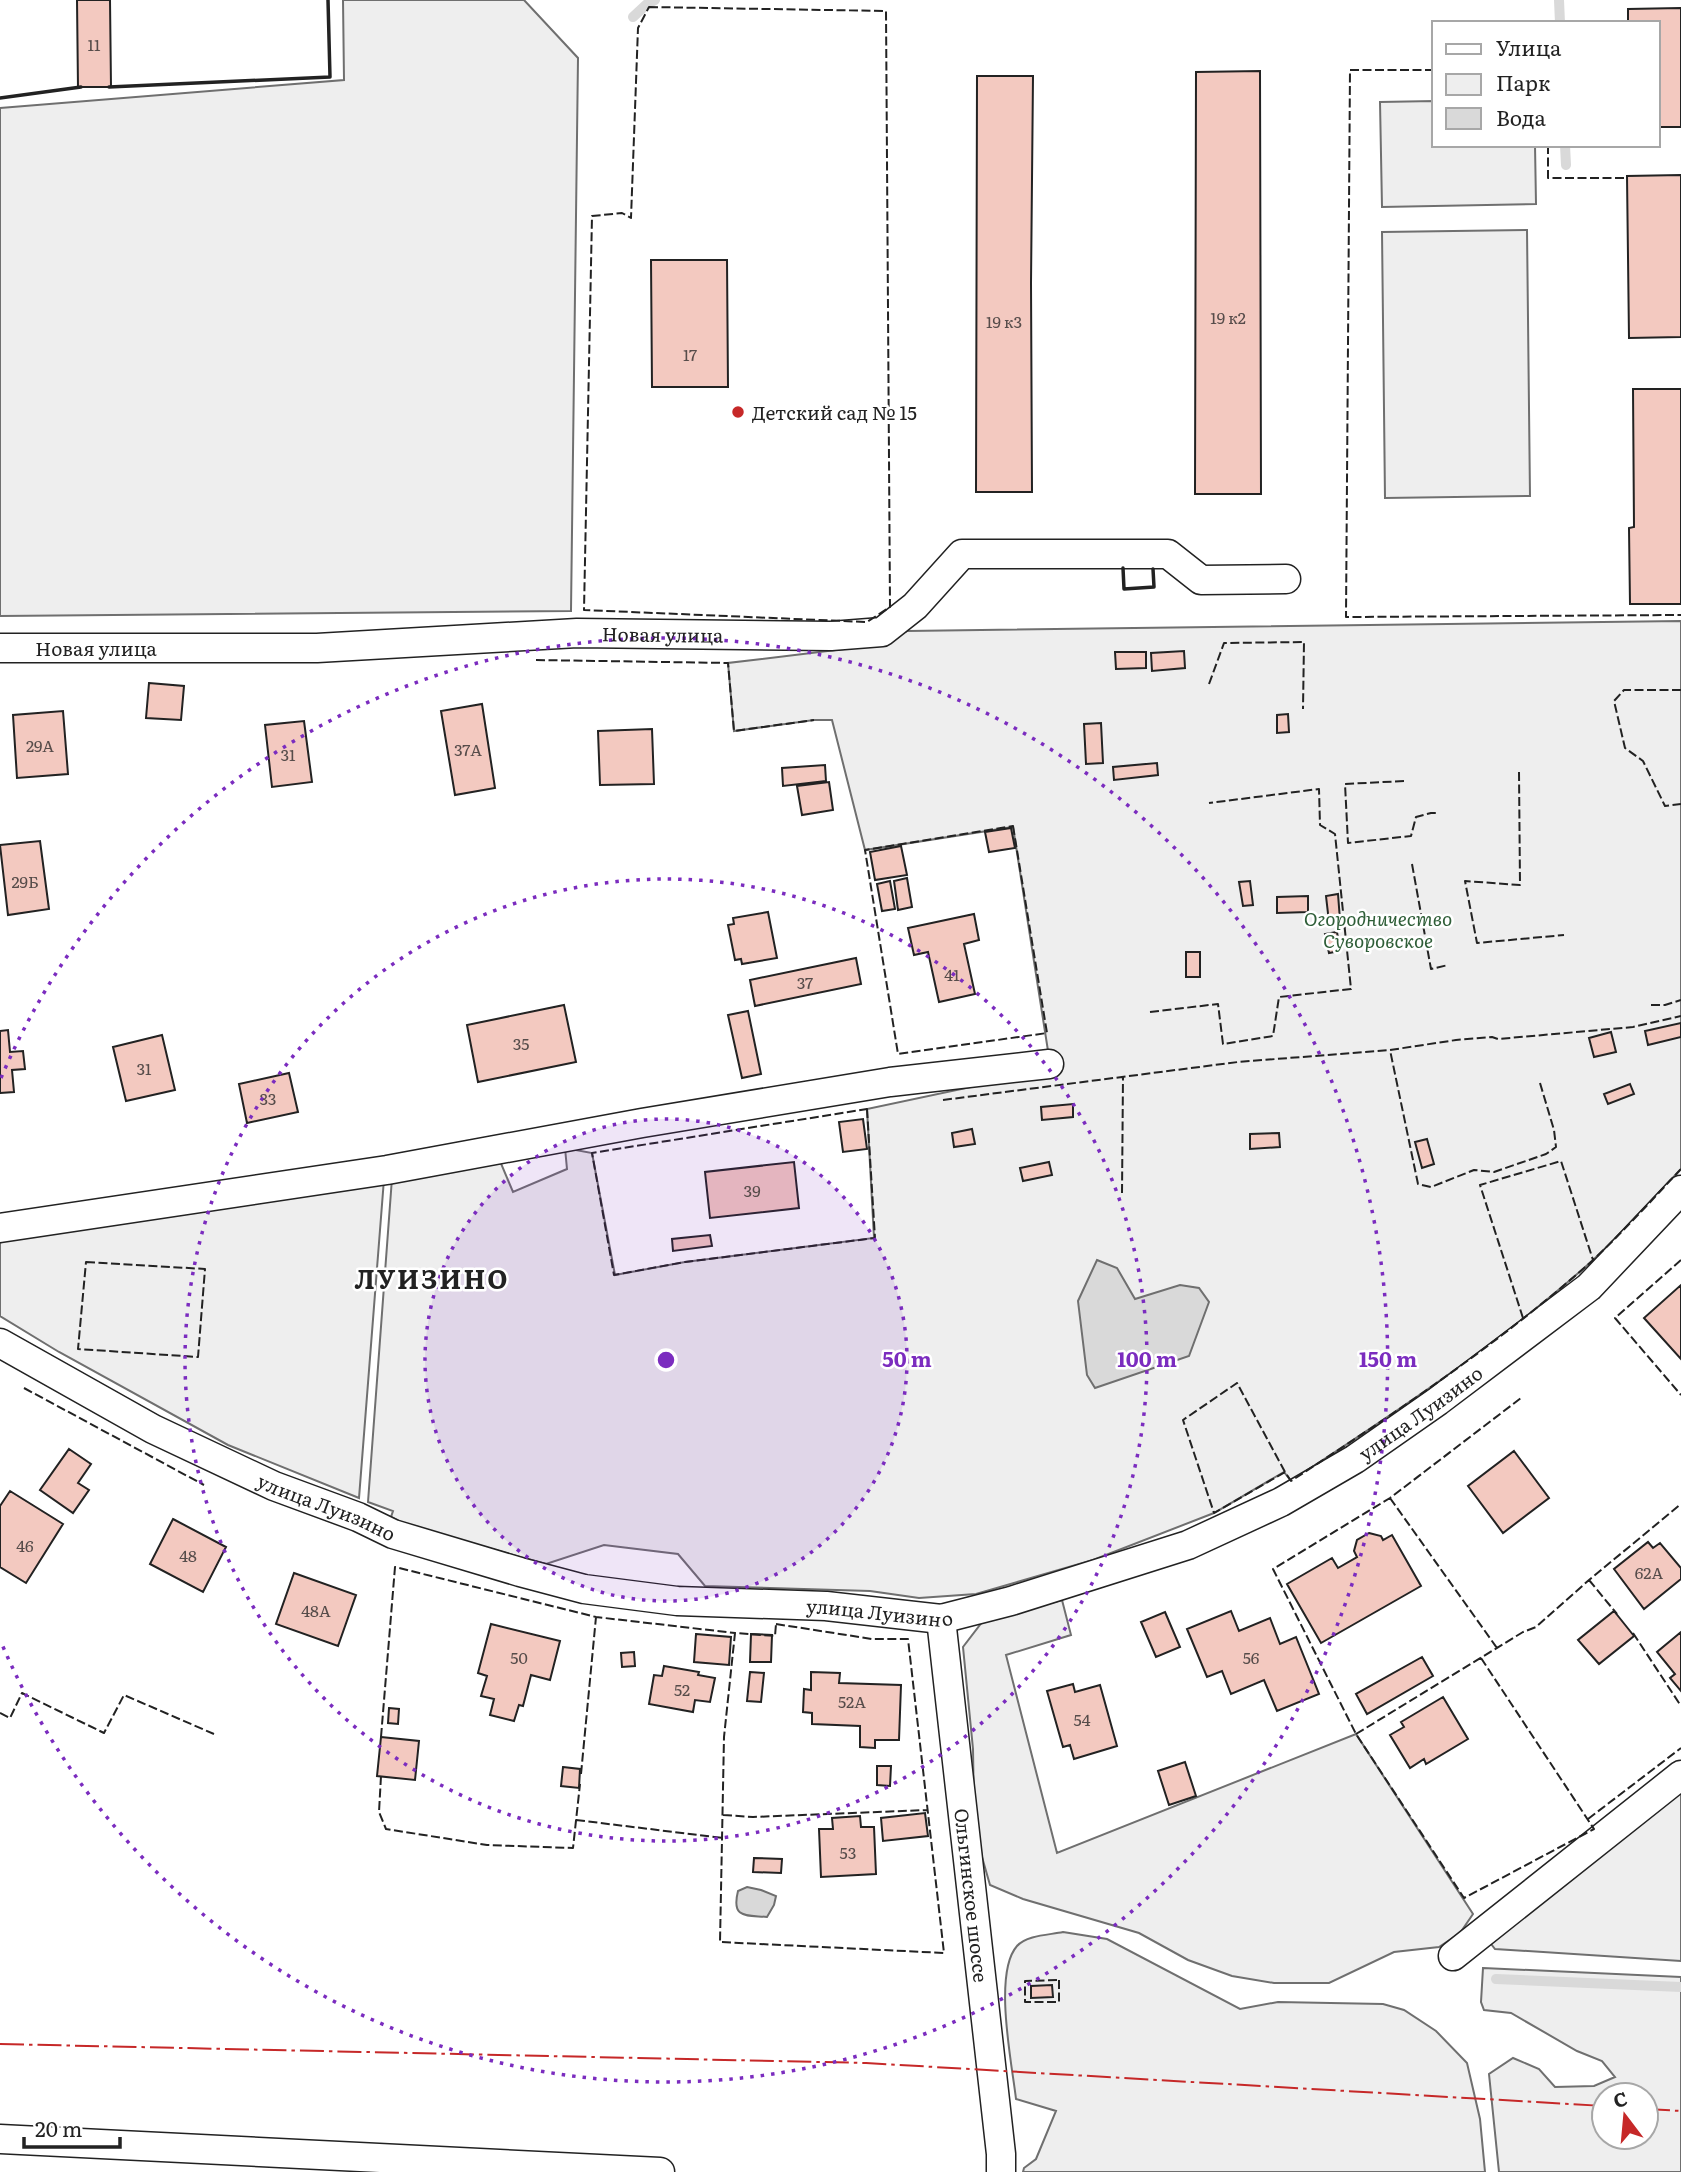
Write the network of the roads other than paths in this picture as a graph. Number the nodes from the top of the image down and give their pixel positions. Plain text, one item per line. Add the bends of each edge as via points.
1 (1286, 579) dead end
2 (0, 648) edge
3 (1049, 1064) dead end
4 (1681, 1190) edge
5 (0, 1228) edge
6 (0, 1343) edge
7 (941, 1619) junction
8 (1681, 1775) edge
9 (1453, 1956) dead end
10 (0, 2139) edge
11 (263, 2162) edge
12 (660, 2172) edge
13 (1001, 2172) edge

1 - 2 street, Новая улица via 1201,580 1168,555 962,554 915,606 882,632 831,636 577,632 317,648
3 - 5 street via 890,1082 387,1170
4 - 7 street, улица Луизино via 1590,1287 1356,1459 1281,1503 1188,1545
6 - 7 street, улица Луизино via 153,1429 274,1486 393,1534 507,1569 584,1589 677,1601 826,1606
7 - 13 street, Ольгинское шоссе
8 - 9 street
10 - 11 street
11 - 12 street

